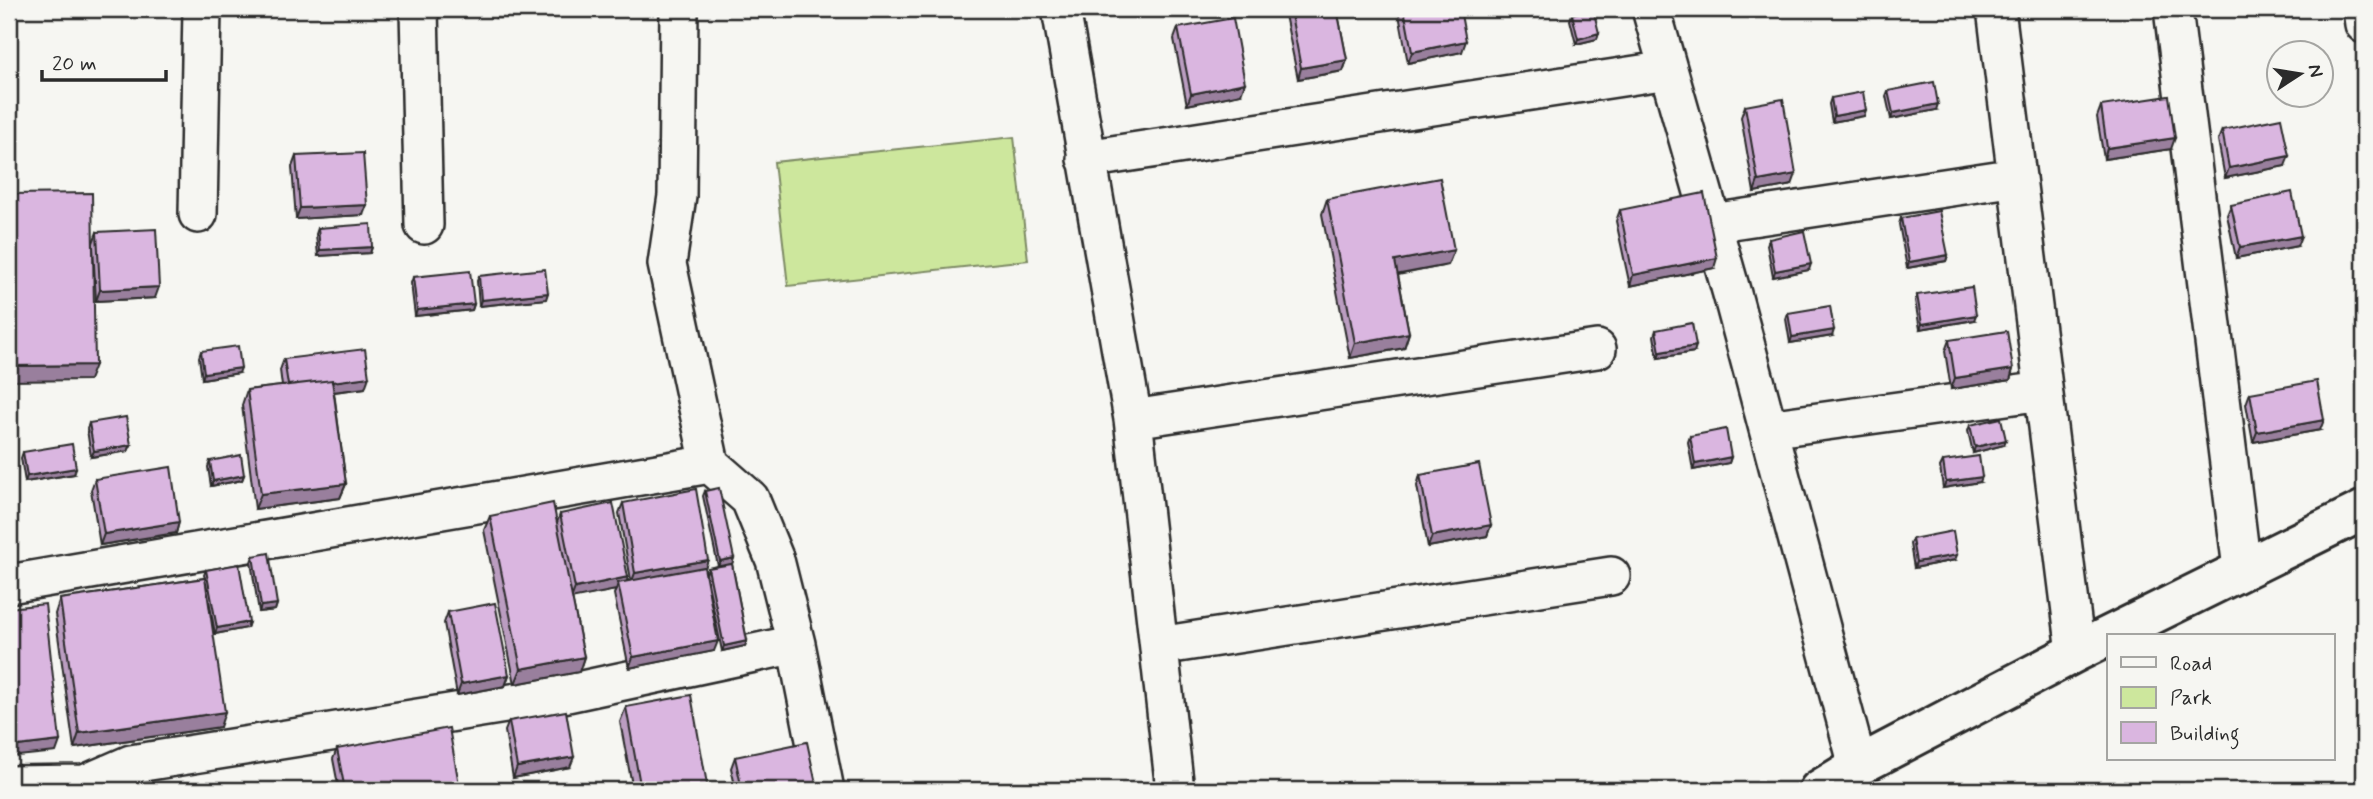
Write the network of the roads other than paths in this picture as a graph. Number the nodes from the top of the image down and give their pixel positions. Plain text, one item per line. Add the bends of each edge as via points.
1 (202, 9) edge
2 (419, 9) edge
3 (679, 9) edge
4 (1061, 9) edge
5 (1651, 9) edge
6 (1996, 9) edge
7 (2174, 9) edge
8 (2362, 9) edge
9 (2364, 24) edge
10 (1668, 70) junction
11 (1086, 159) junction
12 (2017, 177) junction
13 (198, 214) dead end
14 (1713, 223) junction
15 (424, 225) dead end
16 (1597, 349) dead end
17 (2043, 390) junction
18 (1133, 419) junction
19 (1768, 429) junction
20 (710, 464) junction
21 (2364, 510) edge
22 (2242, 569) junction
23 (1611, 576) dead end
24 (9, 584) edge
25 (2112, 634) edge
26 (2107, 636) edge
27 (796, 644) junction
28 (1159, 646) junction
29 (2076, 652) junction
30 (1858, 766) junction
31 (9, 785) edge
32 (825, 790) edge
33 (1175, 790) edge
34 (1819, 790) edge

1 - 13 street
2 - 15 street
3 - 20 street via 677,196 667,264
4 - 11 street
5 - 10 street
6 - 12 street
7 - 22 street
8 - 9 street
10 - 11 street
10 - 14 street
11 - 18 street
12 - 14 street
12 - 17 street
14 - 19 street
16 - 18 street
17 - 19 street
17 - 29 street
18 - 28 street
19 - 30 street
20 - 24 street
20 - 27 street via 750,499 775,560
21 - 22 street
22 - 25 street
23 - 28 street
26 - 29 street
27 - 31 street via 549,697 131,764 85,784
27 - 32 street
28 - 33 street
29 - 30 street
30 - 34 street

